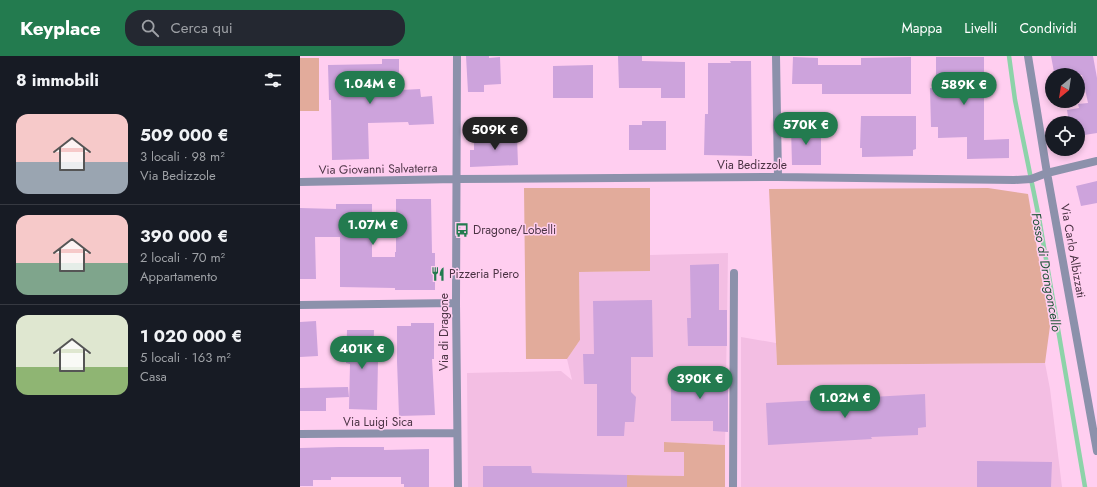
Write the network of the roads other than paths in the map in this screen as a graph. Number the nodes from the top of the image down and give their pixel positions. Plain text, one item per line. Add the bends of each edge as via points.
1 (457, 56) edge
2 (776, 56) edge
3 (1028, 56) edge
4 (1097, 161) edge
5 (1047, 173) junction
6 (778, 177) junction
7 (456, 179) junction
8 (300, 182) edge
9 (734, 273) dead end
10 (456, 303) junction
11 (300, 305) edge
12 (457, 433) junction
13 (300, 434) edge
14 (1097, 451) edge
15 (458, 487) edge
16 (733, 487) edge

1 - 7 street, Via di Dragone
2 - 6 street
3 - 5 street, Via Carlo Albizzati
4 - 5 street, Via Bedizzole
5 - 6 street, Via Bedizzole via 1031,179 1014,180
5 - 14 street, Via Carlo Albizzati
6 - 7 street, Via Bedizzole
7 - 8 street, Via Giovanni Salvaterra
7 - 10 street, Via di Dragone
9 - 16 street
10 - 11 street
10 - 12 street, Via di Dragone
12 - 13 street, Via Luigi Sica
12 - 15 street, Via di Dragone

